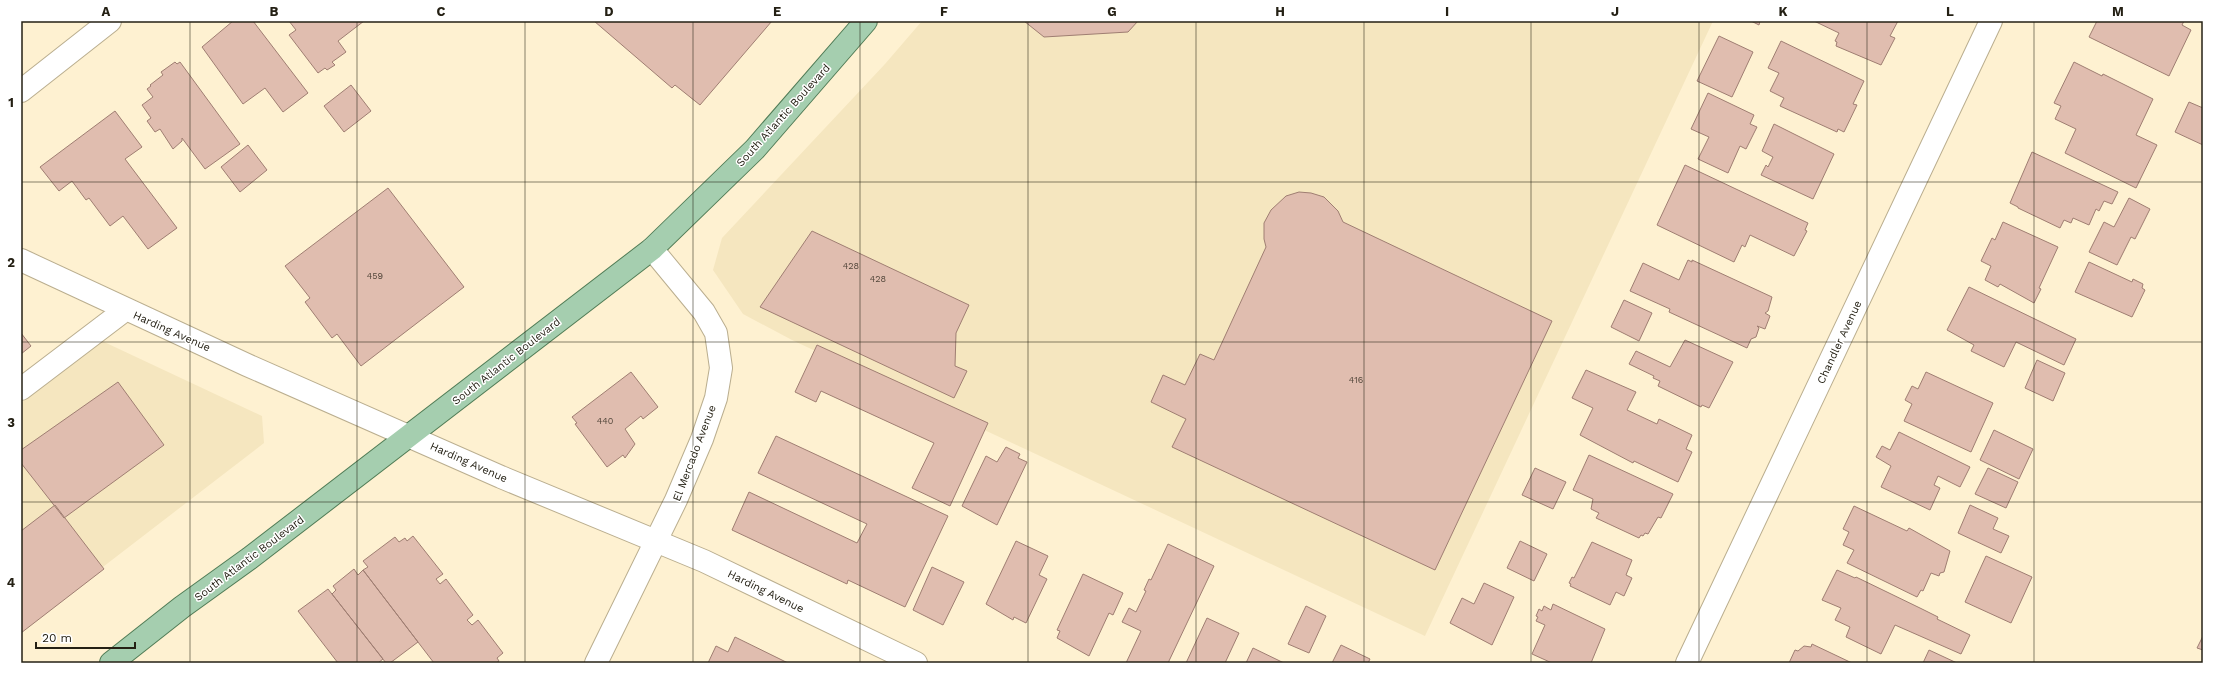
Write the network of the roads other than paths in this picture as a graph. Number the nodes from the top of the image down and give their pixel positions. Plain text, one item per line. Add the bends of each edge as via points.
1 (110, 21) edge
2 (866, 21) edge
3 (1991, 21) edge
4 (21, 91) edge
5 (652, 249) junction
6 (21, 260) edge
7 (125, 310) junction
8 (21, 388) edge
9 (409, 436) junction
10 (656, 540) junction
11 (111, 663) edge
12 (596, 663) edge
13 (916, 663) edge
14 (1687, 663) edge

1 - 4 street
2 - 5 main road, South Atlantic Boulevard via 755,149
3 - 14 street, Chandler Avenue
5 - 9 main road, South Atlantic Boulevard
5 - 10 street, El Mercado Avenue via 704,312 716,334 721,368 716,398 702,439
6 - 7 street, Harding Avenue
7 - 8 street
7 - 9 street, Harding Avenue
9 - 10 street, Harding Avenue
9 - 11 main road, South Atlantic Boulevard
10 - 12 street, El Mercado Avenue
10 - 13 street, Harding Avenue

